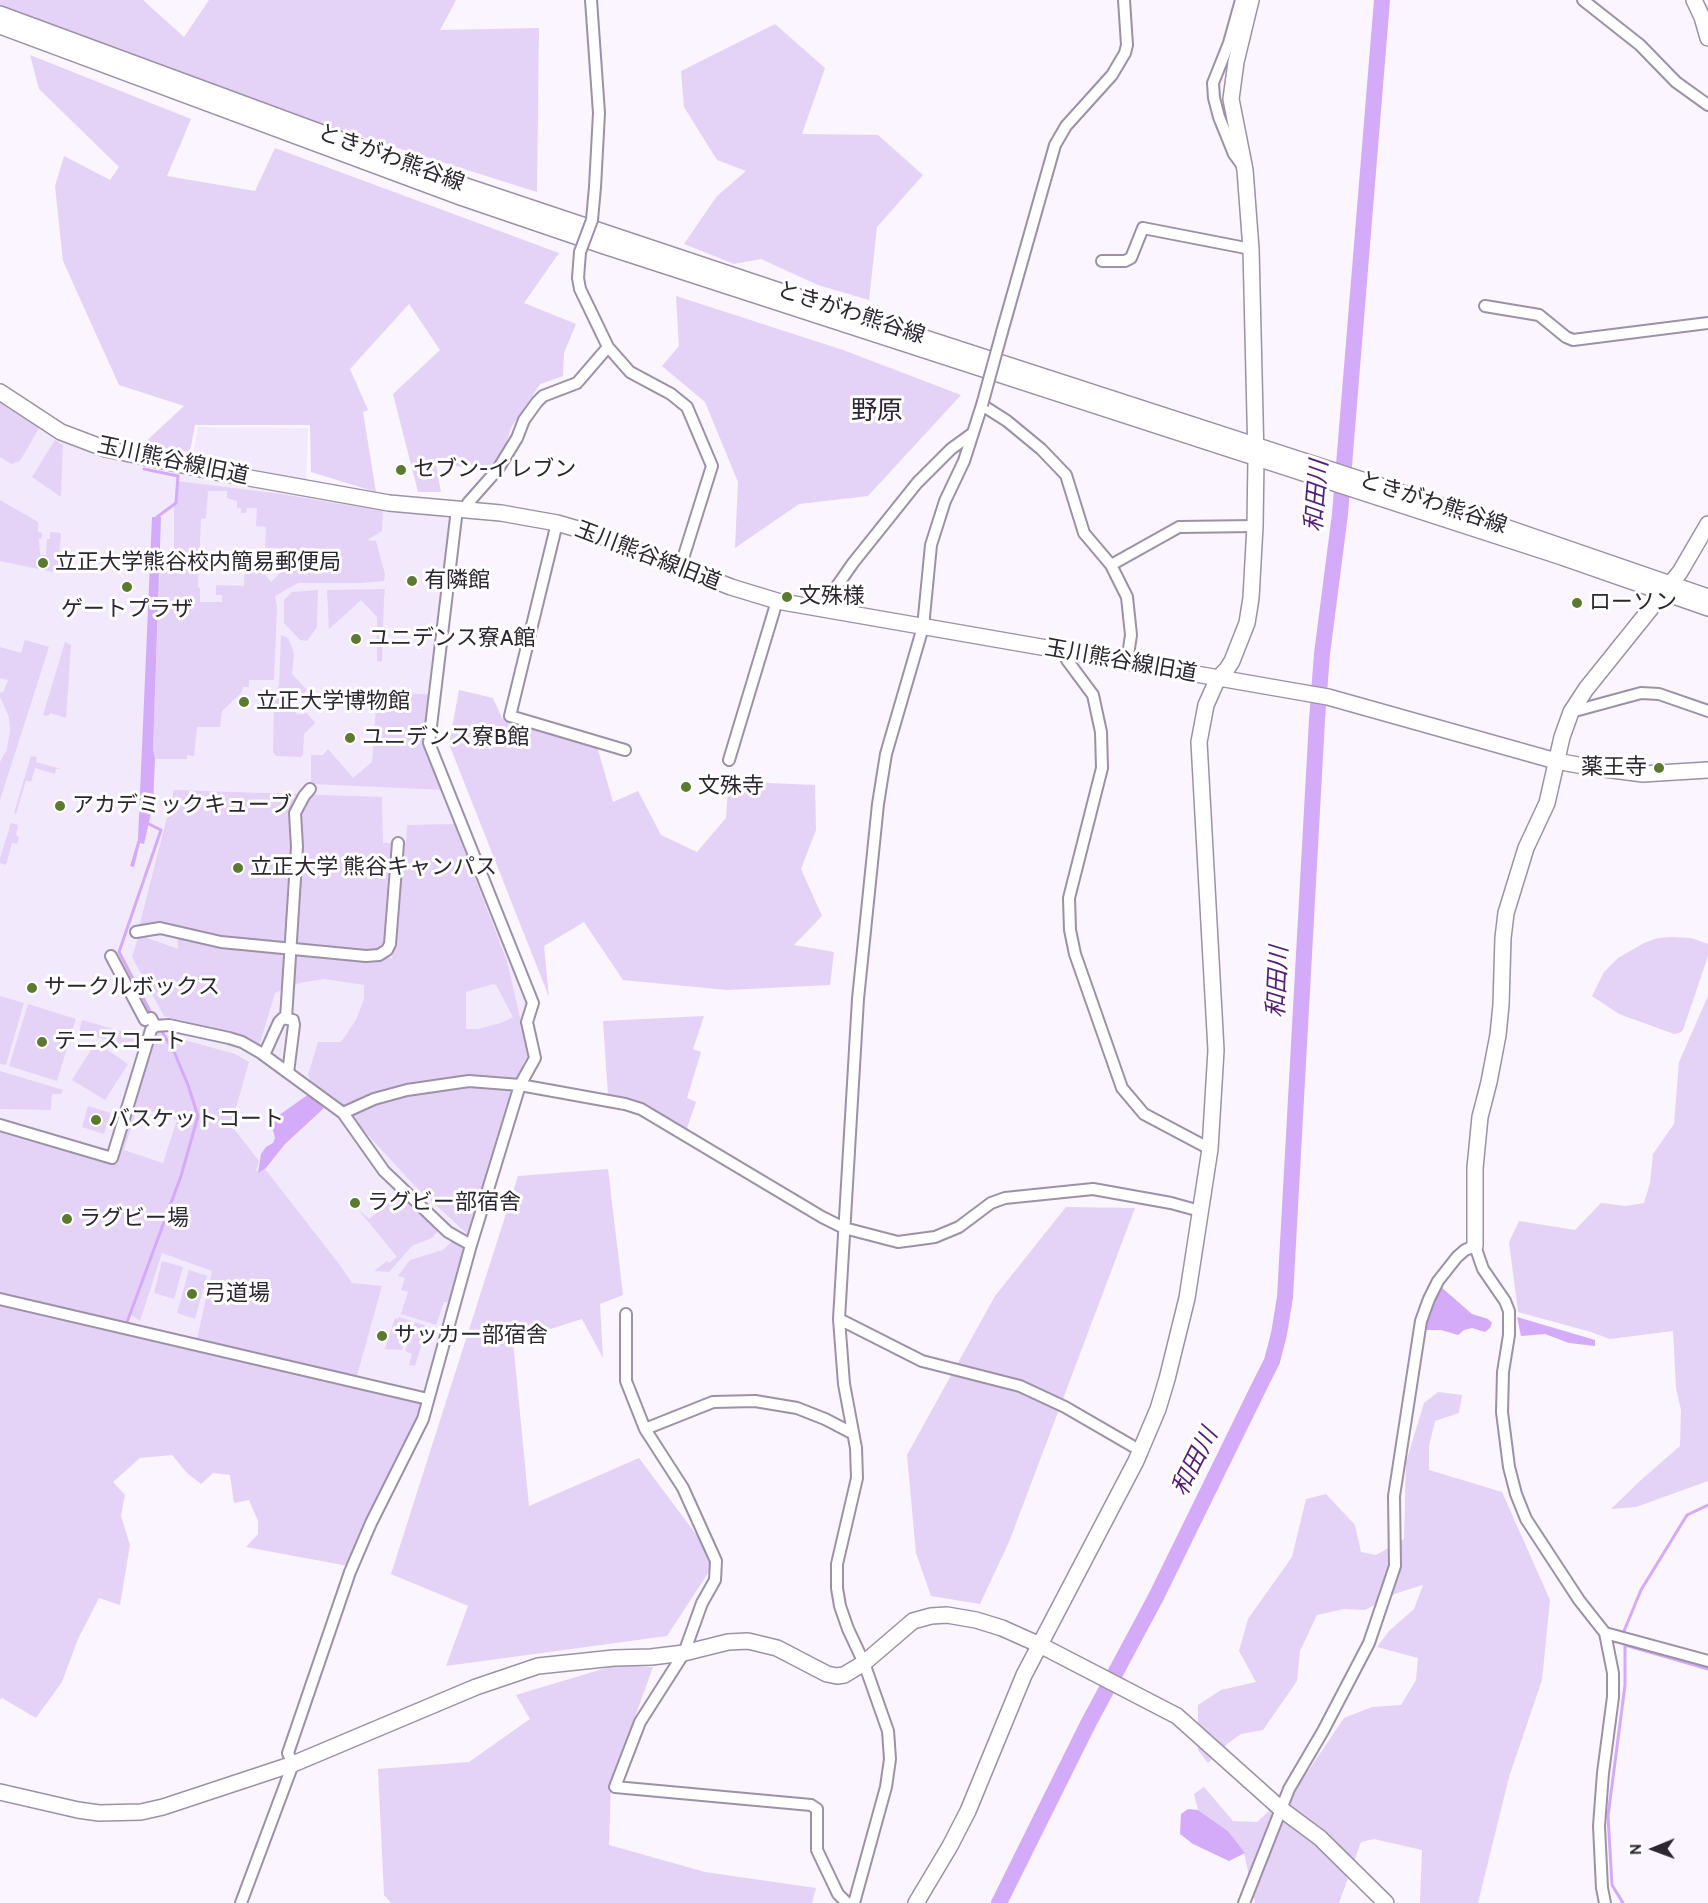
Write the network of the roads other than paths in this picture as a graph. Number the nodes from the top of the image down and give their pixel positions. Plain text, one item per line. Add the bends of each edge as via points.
1 (591, 0) edge
2 (1124, 0) edge
3 (1241, 0) edge
4 (1251, 0) edge
5 (1582, 0) edge
6 (1694, 0) edge
7 (0, 14) edge
8 (0, 26) edge
9 (1708, 38) edge
10 (1708, 105) edge
11 (1245, 170) junction
12 (1251, 249) junction
13 (1102, 261) dead end
14 (1485, 306) dead end
15 (1708, 323) edge
16 (608, 347) junction
17 (0, 392) edge
18 (982, 405) junction
19 (973, 433) junction
20 (1255, 452) junction
21 (460, 509) junction
22 (557, 523) junction
23 (1708, 524) edge
24 (1255, 526) junction
25 (1111, 566) junction
26 (681, 568) junction
27 (1668, 588) junction
28 (1708, 597) edge
29 (777, 601) junction
30 (1708, 608) edge
31 (824, 610) junction
32 (923, 627) junction
33 (1064, 651) junction
34 (1126, 662) junction
35 (1218, 678) junction
36 (1708, 711) edge
37 (1571, 712) junction
38 (625, 750) dead end
39 (729, 760) dead end
40 (1556, 761) junction
41 (1708, 770) edge
42 (310, 789) dead end
43 (398, 843) dead end
44 (136, 932) dead end
45 (292, 948) junction
46 (111, 956) dead end
47 (286, 1018) junction
48 (155, 1026) junction
49 (264, 1055) junction
50 (288, 1073) junction
51 (520, 1084) junction
52 (343, 1113) junction
53 (0, 1125) edge
54 (1210, 1149) junction
55 (1200, 1210) junction
56 (844, 1228) junction
57 (471, 1245) junction
58 (1475, 1246) junction
59 (0, 1299) edge
60 (626, 1314) dead end
61 (839, 1319) junction
62 (428, 1399) junction
63 (645, 1429) junction
64 (852, 1433) junction
65 (1141, 1451) junction
66 (1605, 1633) junction
67 (1040, 1645) junction
68 (684, 1653) junction
69 (1708, 1661) edge
70 (864, 1663) junction
71 (292, 1764) junction
72 (0, 1792) edge
73 (1281, 1809) junction
74 (241, 1903) edge
75 (847, 1903) edge
76 (854, 1903) edge
77 (916, 1903) edge
78 (1244, 1903) edge
79 (1386, 1903) edge
80 (1605, 1903) edge

1 - 16 street, bridge via 599,113 592,220 580,252 578,278
2 - 18 street, bridge via 1125,53 1055,145
3 - 11 street via 1213,83 1219,117
4 - 11 street via 1236,62 1232,99
5 - 10 street
6 - 9 street
7 - 20 street, ときがわ熊谷線 via 477,190
8 - 20 street, ときがわ熊谷線 via 485,205 1078,402
11 - 12 street
12 - 13 street via 1143,228 1131,258
12 - 20 street
14 - 15 street via 1539,315 1574,340
16 - 21 street via 577,383 537,402 498,470
16 - 26 street via 630,372 687,407 712,466
17 - 21 street, 玉川熊谷線旧道 via 61,432 106,449 388,503
18 - 19 street
18 - 25 street via 1041,449 1066,475 1084,533
19 - 31 street via 917,483 853,563
19 - 32 street via 931,545
20 - 24 street
20 - 27 street, ときがわ熊谷線
21 - 22 street, 玉川熊谷線旧道
21 - 51 street via 429,742 532,1003 527,1022 535,1058
22 - 26 street, 玉川熊谷線旧道
22 - 38 street via 510,716
23 - 27 street
24 - 25 street via 1179,527
24 - 35 street via 1247,623 1232,661
25 - 34 street via 1127,597 1131,635
26 - 29 street, 玉川熊谷線旧道
27 - 28 street, ときがわ熊谷線
27 - 30 street, ときがわ熊谷線
27 - 37 street
29 - 31 street, 玉川熊谷線旧道
29 - 39 street
31 - 32 street, 玉川熊谷線旧道
32 - 33 street, 玉川熊谷線旧道
32 - 56 street via 886,754 878,804 858,999
33 - 34 street, 玉川熊谷線旧道
33 - 54 street via 1093,695 1101,732 1102,768 1069,898 1075,954 1122,1088 1144,1114
34 - 35 street, 玉川熊谷線旧道
35 - 40 street, 玉川熊谷線旧道 via 1328,697
35 - 54 street via 1206,705 1199,742 1216,1050
36 - 37 street via 1678,699 1641,693
37 - 40 street
40 - 41 street via 1642,774
40 - 58 street via 1547,803 1526,848 1506,913 1498,1035 1477,1138
42 - 45 street via 295,813
43 - 45 street via 387,950 366,956
44 - 45 street via 160,928 221,942
45 - 47 street
46 - 48 street via 145,1020 151,1018
47 - 49 street via 279,1022
47 - 50 street via 293,1020 294,1025
48 - 49 street via 169,1025 229,1038
48 - 53 street via 112,1158
49 - 50 street
50 - 52 street
51 - 52 street via 436,1084 374,1099
51 - 56 street via 641,1109
51 - 57 street
52 - 57 street via 384,1171 448,1232
54 - 55 street
55 - 56 street via 1094,1189 1005,1198 991,1203 959,1227 910,1241 876,1238
55 - 65 street via 1180,1333
56 - 61 street
57 - 62 street
58 - 66 street via 1483,1269 1509,1311 1502,1412 1516,1494 1526,1519
58 - 73 street via 1456,1257 1438,1281 1421,1321 1394,1496 1395,1566 1369,1643
59 - 62 street
60 - 63 street via 626,1381
61 - 64 street
61 - 65 street via 922,1361 1020,1386
62 - 71 street via 423,1419 370,1522 350,1572 288,1753
63 - 64 street via 714,1402 755,1401 797,1408
63 - 68 street via 683,1488 716,1561 715,1580
64 - 70 street via 857,1478 837,1564 837,1588 848,1629
65 - 67 street
66 - 69 street
66 - 80 street via 1613,1697 1599,1826
67 - 70 street via 976,1620 931,1616 913,1621
67 - 73 street via 1177,1716
67 - 77 street via 1011,1704 968,1811
68 - 70 street via 748,1641 777,1648 827,1674 844,1674
68 - 71 street via 538,1666 476,1687
68 - 75 street via 640,1722 615,1787 811,1805 817,1809 817,1850 838,1894
70 - 76 street via 888,1731 890,1759
71 - 72 street via 141,1812 99,1813
71 - 74 street
73 - 78 street
73 - 79 street via 1320,1838

